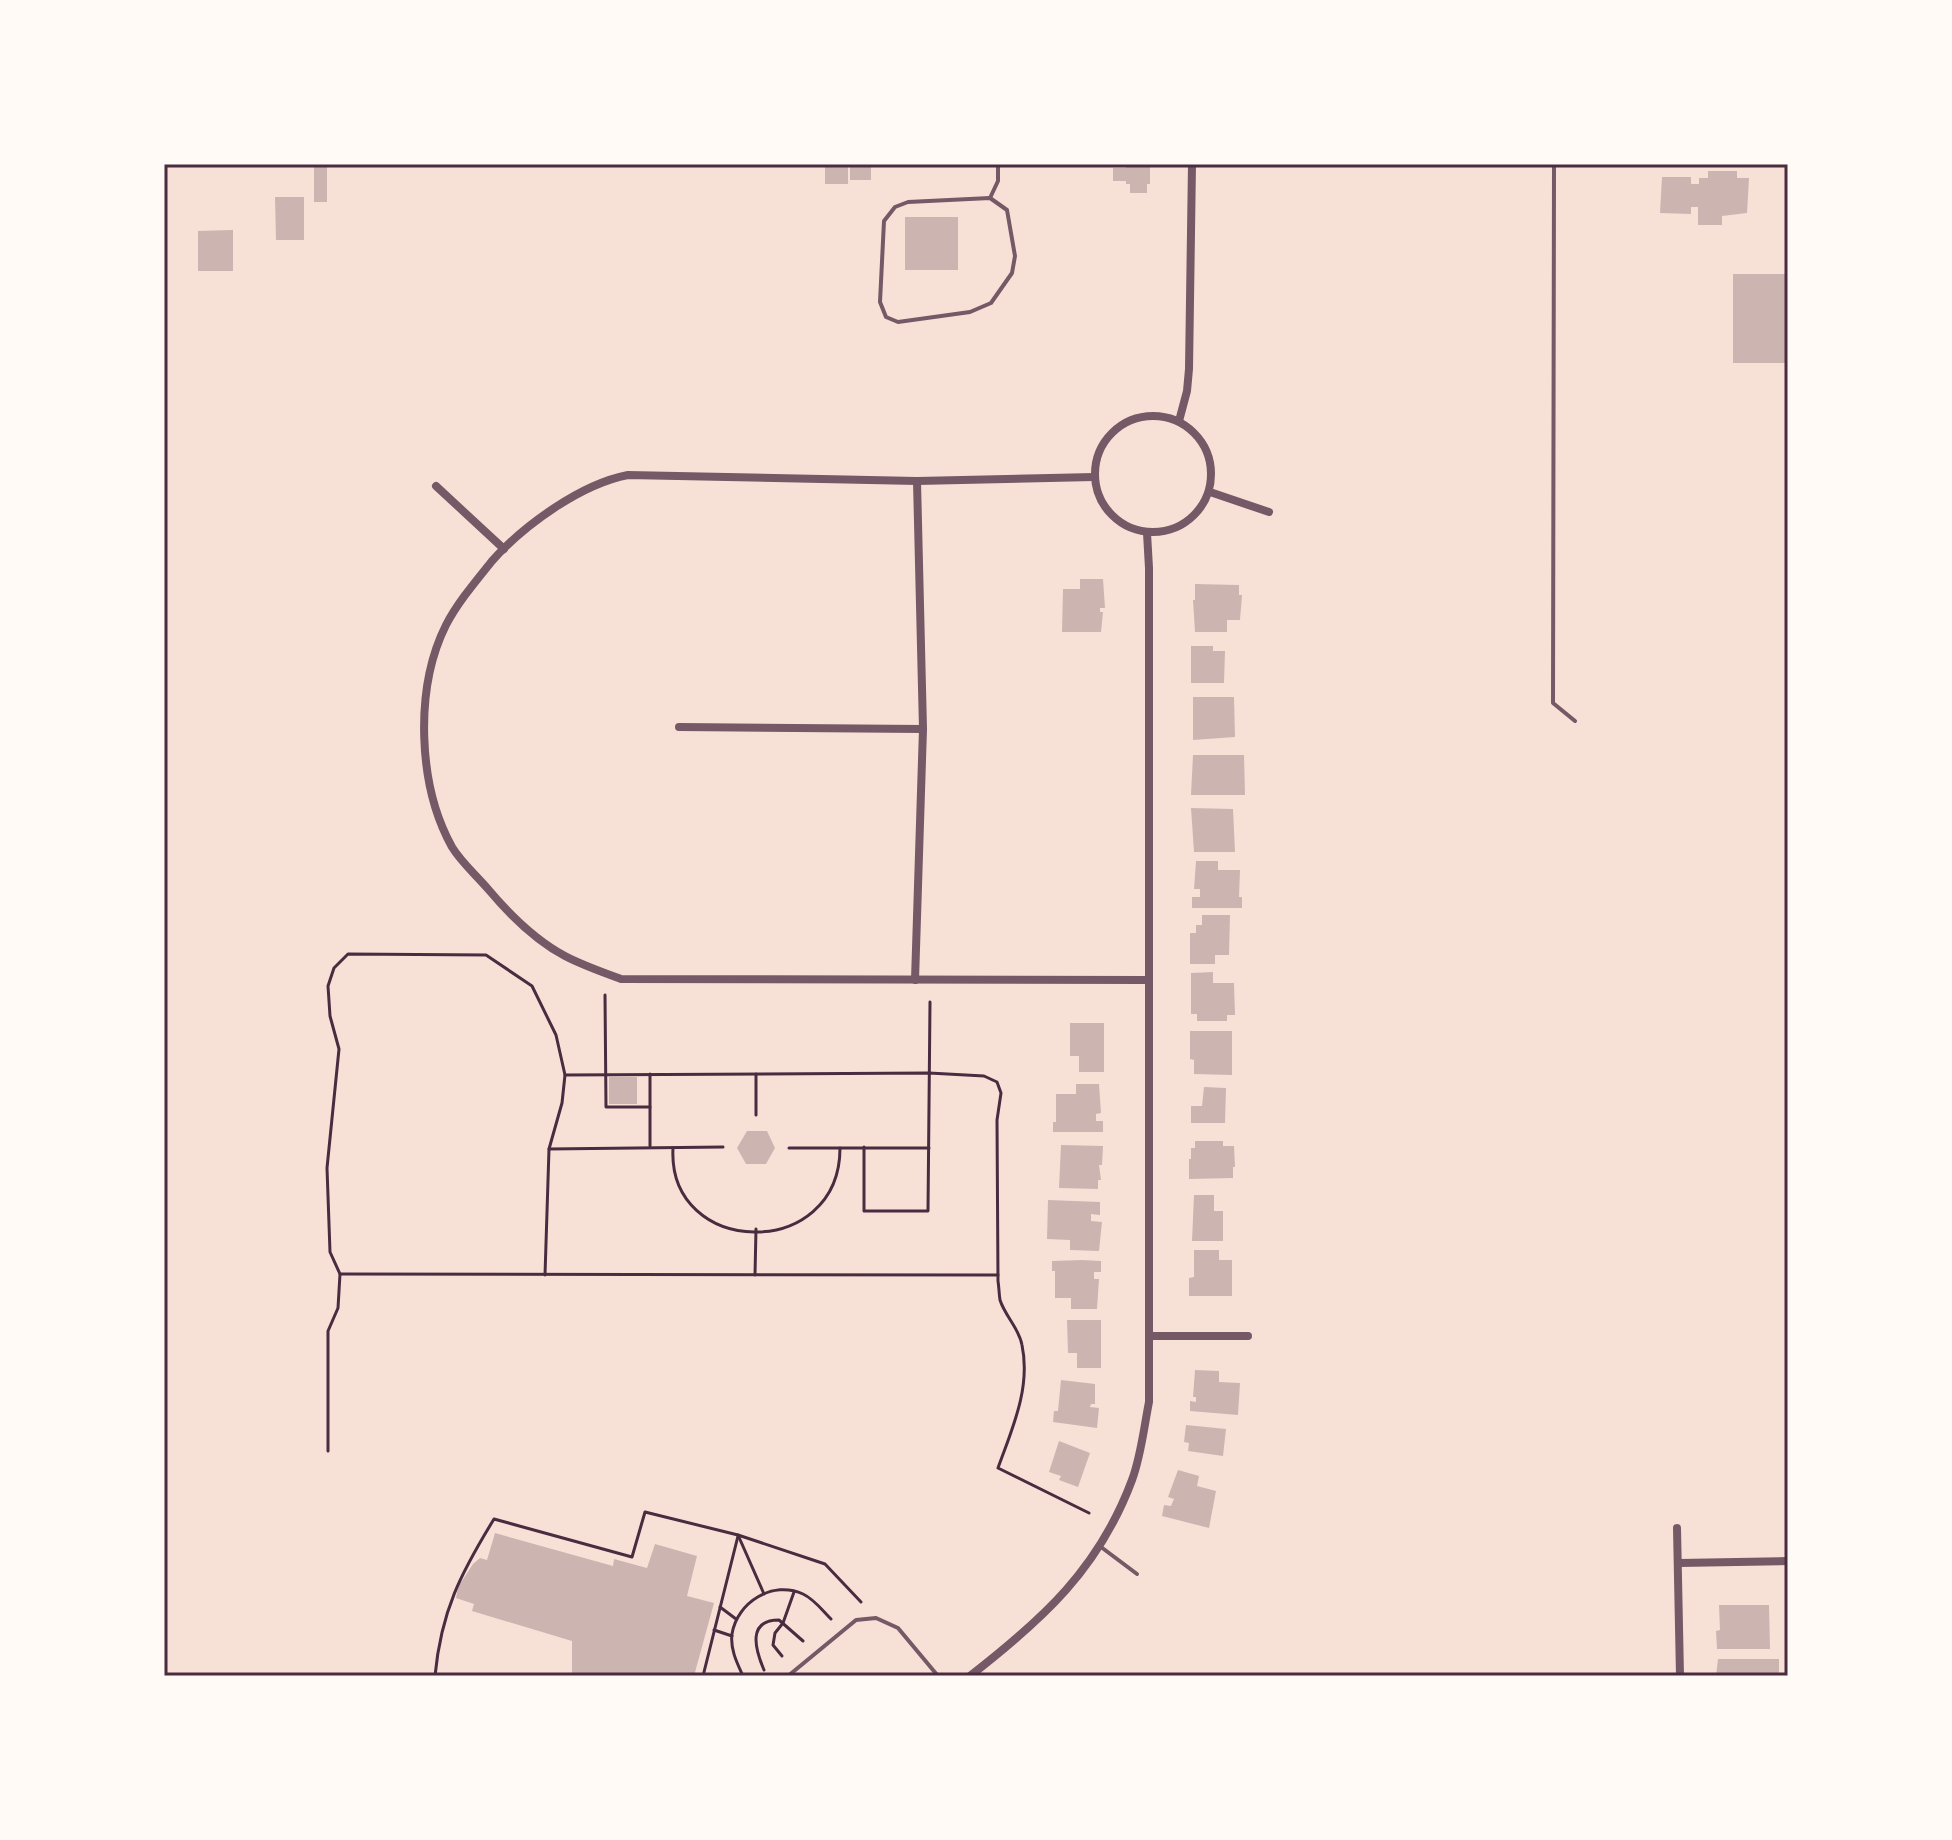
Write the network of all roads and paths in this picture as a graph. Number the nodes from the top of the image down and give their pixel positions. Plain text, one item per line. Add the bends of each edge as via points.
1 (998, 164) edge
2 (1192, 164) edge
3 (1554, 164) edge
4 (990, 198) junction
5 (1179, 421) junction
6 (1094, 477) junction
7 (917, 481) junction
8 (436, 486) dead end
9 (1210, 492) junction
10 (1269, 512) dead end
11 (1147, 533) junction
12 (504, 549) junction
13 (1575, 721) dead end
14 (679, 727) dead end
15 (923, 729) junction
16 (915, 980) junction
17 (1149, 980) junction
18 (605, 995) dead end
19 (930, 1002) dead end
20 (929, 1073) junction
21 (650, 1074) junction
22 (756, 1074) junction
23 (565, 1075) junction
24 (606, 1075) junction
25 (650, 1107) junction
26 (756, 1115) dead end
27 (723, 1147) dead end
28 (864, 1147) junction
29 (650, 1148) junction
30 (673, 1148) junction
31 (789, 1148) dead end
32 (840, 1148) junction
33 (929, 1148) junction
34 (549, 1149) junction
35 (756, 1231) junction
36 (340, 1274) junction
37 (545, 1275) junction
38 (755, 1275) junction
39 (998, 1275) junction
40 (1149, 1336) junction
41 (1248, 1336) dead end
42 (328, 1451) dead end
43 (1089, 1513) dead end
44 (1677, 1528) dead end
45 (738, 1535) junction
46 (1099, 1546) junction
47 (1788, 1561) edge
48 (1679, 1563) junction
49 (1137, 1574) dead end
50 (794, 1592) junction
51 (764, 1594) junction
52 (861, 1602) dead end
53 (720, 1607) junction
54 (736, 1619) junction
55 (831, 1619) dead end
56 (783, 1623) junction
57 (714, 1630) junction
58 (732, 1636) junction
59 (803, 1641) dead end
60 (782, 1656) dead end
61 (764, 1670) dead end
62 (435, 1676) edge
63 (703, 1676) edge
64 (743, 1676) edge
65 (788, 1676) edge
66 (938, 1676) edge
67 (970, 1676) edge
68 (1680, 1676) edge

1 - 4 lane
2 - 5 street via 1189,369
3 - 13 lane via 1553,703
4 - 4 lane via 895,207 884,221 880,302 886,317 898,322 970,312 991,303 1012,273 1015,256 1007,210
5 - 6 street via 1139,417 1120,425 1106,439
5 - 9 street via 1193,430 1207,451
6 - 7 street
6 - 11 street via 1097,493 1116,520
7 - 12 street via 628,475 611,478 562,504
7 - 15 street
8 - 12 street
9 - 10 street
9 - 11 street via 1186,523
11 - 17 street
12 - 16 street via 447,623 430,673 424,745 432,801 454,850 496,898 565,956 621,979
14 - 15 street
15 - 16 street
16 - 17 street
17 - 40 street
18 - 24 path
19 - 20 path
20 - 22 path
20 - 33 path
20 - 39 path via 984,1076 997,1082 1001,1093
21 - 22 path
21 - 24 path
21 - 25 path
22 - 26 path
23 - 24 path
23 - 34 path
23 - 36 path via 556,1035 532,986 486,955 348,954 334,968 328,986 339,1049 327,1168 330,1252
24 - 25 path via 606,1107
25 - 29 path
27 - 30 path
28 - 32 path
28 - 33 path
28 - 33 path via 864,1211 928,1211
29 - 30 path
29 - 34 path
30 - 35 path via 678,1182 692,1206 739,1232
31 - 32 path
32 - 35 path via 834,1184 824,1201 799,1223
34 - 37 path
35 - 38 path
36 - 37 path
36 - 42 path via 338,1308 328,1331
37 - 38 path
38 - 39 path
39 - 43 path via 1000,1302 1023,1346 1024,1379 1019,1411 998,1468
40 - 41 street
40 - 46 street via 1149,1402 1133,1477
44 - 48 street
45 - 51 path
45 - 52 path via 825,1564
45 - 53 path
45 - 62 path via 645,1512 632,1557 494,1519 449,1601
46 - 49 lane
46 - 67 street via 1040,1620
47 - 48 street
48 - 68 street
50 - 51 path
50 - 55 path
50 - 56 path
51 - 54 path via 748,1602
53 - 54 path
53 - 57 path
54 - 58 path
56 - 59 path
56 - 60 path via 773,1645
56 - 61 path via 768,1620 759,1627 754,1648
57 - 58 path
57 - 63 path
58 - 64 path
65 - 66 lane via 856,1620 876,1618 898,1628

